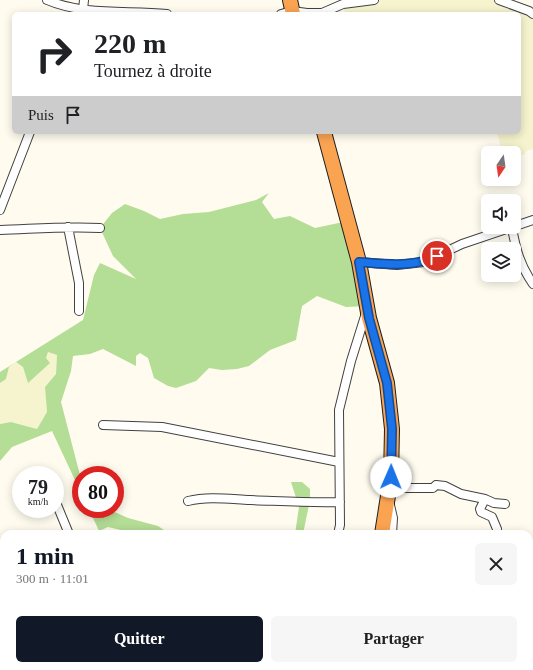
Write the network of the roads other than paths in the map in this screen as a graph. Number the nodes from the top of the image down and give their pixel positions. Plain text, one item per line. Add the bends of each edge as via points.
1 (47, 0) edge
2 (84, 0) edge
3 (374, 0) edge
4 (500, 0) edge
5 (289, 10) edge
6 (82, 12) edge
7 (301, 12) edge
8 (324, 12) edge
9 (533, 14) edge
10 (29, 134) edge
11 (325, 134) edge
12 (0, 210) edge
13 (533, 220) edge
14 (521, 225) edge
15 (68, 227) junction
16 (100, 228) dead end
17 (0, 230) edge
18 (493, 234) edge
19 (513, 234) edge
20 (359, 262) junction
21 (533, 284) edge
22 (367, 308) junction
23 (79, 312) dead end
24 (103, 425) dead end
25 (339, 462) junction
26 (389, 493) junction
27 (485, 499) junction
28 (188, 501) dead end
29 (340, 502) junction
30 (505, 504) dead end
31 (62, 518) edge
32 (497, 529) dead end
33 (67, 530) edge
34 (339, 530) edge
35 (383, 530) edge
36 (392, 530) edge

1 - 6 street
2 - 6 street
3 - 8 street via 344,4
4 - 9 street
5 - 7 street
10 - 12 street
11 - 20 highway
13 - 14 street
15 - 16 street
15 - 17 street
15 - 23 street via 79,283
18 - 20 street via 462,244 424,262 397,265
19 - 21 street via 516,250
20 - 22 highway
22 - 25 street via 339,410
22 - 26 highway via 387,383 392,429
24 - 25 street via 162,427
25 - 29 street
26 - 27 street via 433,488 436,485
26 - 35 highway
26 - 36 street
27 - 30 street
27 - 32 street via 481,512 492,517
28 - 29 street via 221,498 305,503
29 - 34 street
31 - 33 street

